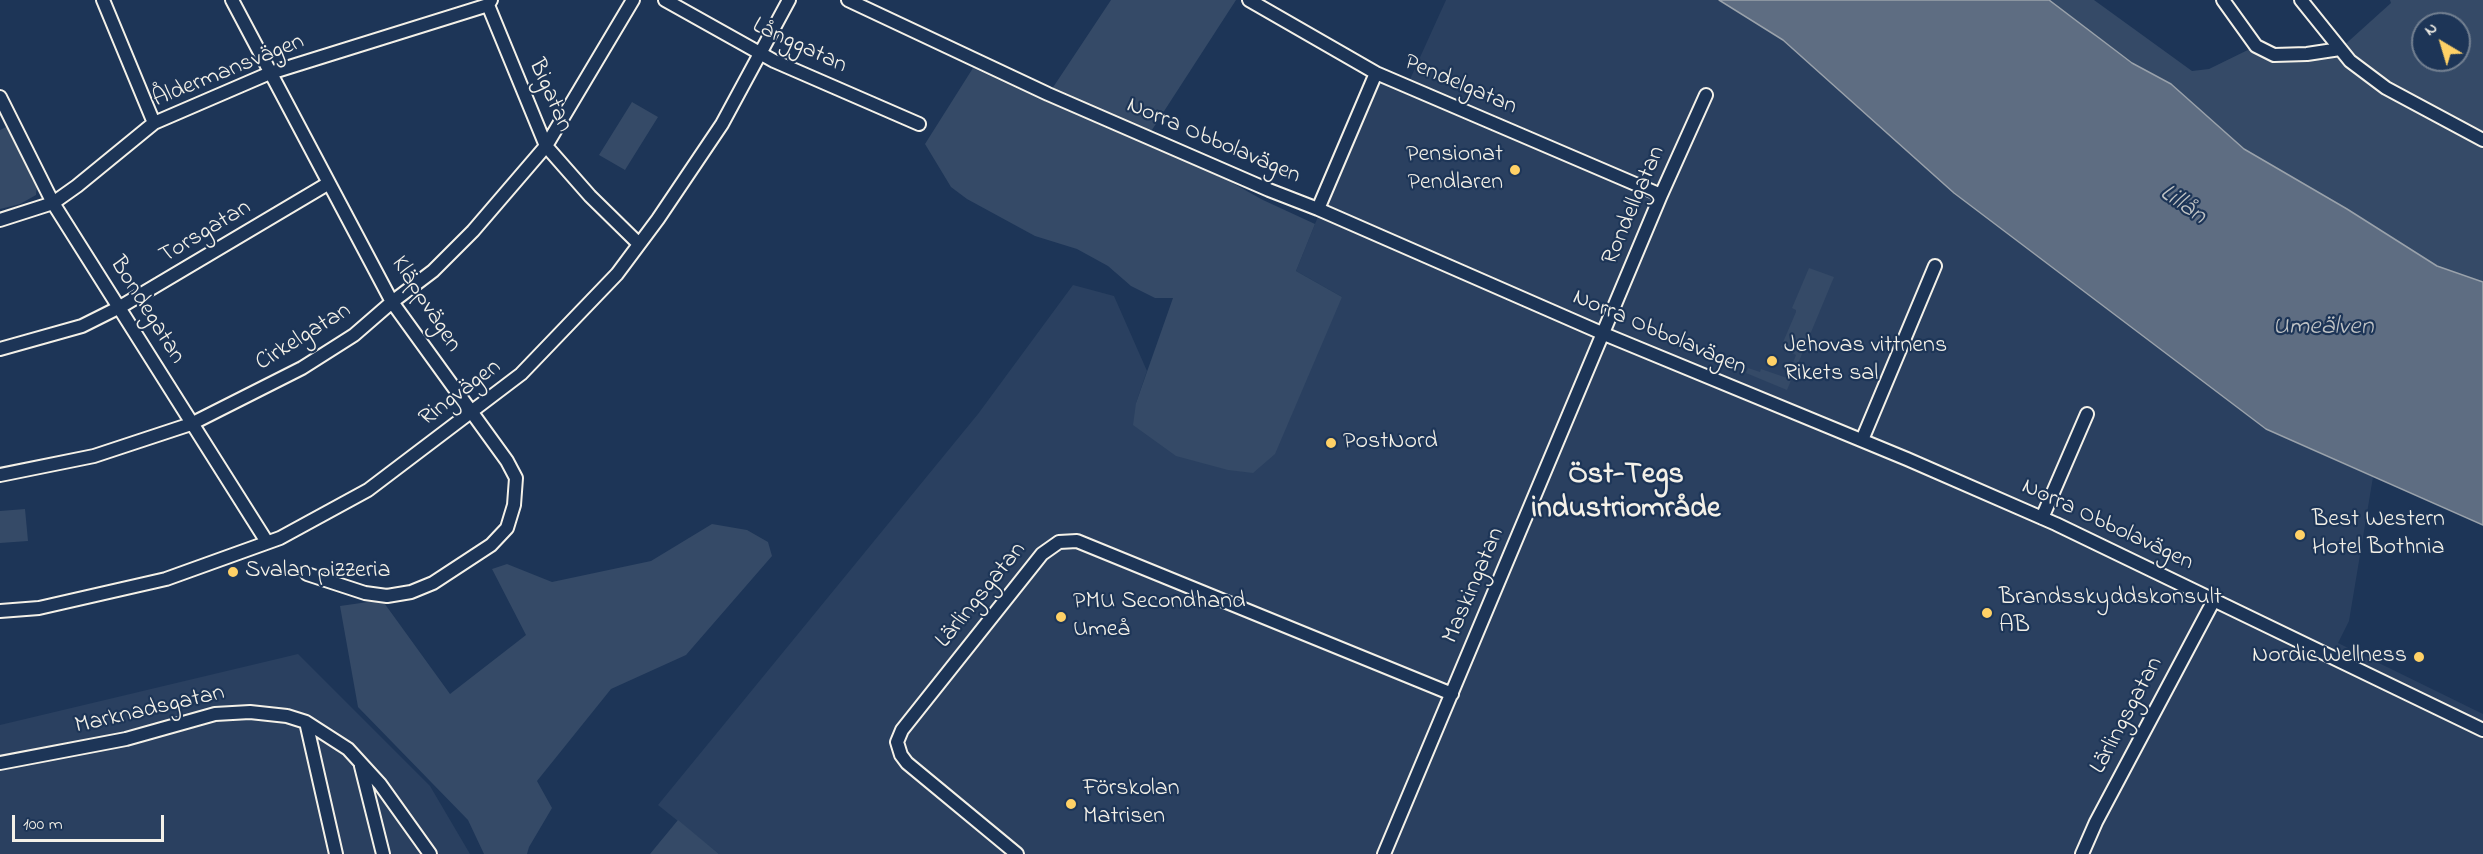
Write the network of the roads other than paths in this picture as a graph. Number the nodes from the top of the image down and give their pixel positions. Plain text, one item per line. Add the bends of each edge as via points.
1 (103, 0) edge
2 (232, 0) edge
3 (633, 0) edge
4 (665, 0) edge
5 (789, 0) edge
6 (848, 0) edge
7 (1249, 0) edge
8 (2223, 0) edge
9 (2301, 0) edge
10 (490, 3) edge
11 (2340, 50) junction
12 (760, 54) junction
13 (270, 73) junction
14 (1376, 73) junction
15 (1706, 95) dead end
16 (0, 97) edge
17 (154, 123) junction
18 (919, 124) dead end
19 (2483, 140) edge
20 (546, 146) junction
21 (329, 183) junction
22 (1661, 195) junction
23 (53, 202) junction
24 (1318, 209) junction
25 (0, 220) edge
26 (639, 244) junction
27 (1935, 266) dead end
28 (392, 302) junction
29 (120, 308) junction
30 (1604, 334) junction
31 (0, 349) edge
32 (472, 411) junction
33 (2087, 414) dead end
34 (191, 424) junction
35 (1862, 440) junction
36 (0, 475) edge
37 (2042, 518) junction
38 (267, 542) junction
39 (307, 574) dead end
40 (2214, 600) junction
41 (0, 611) edge
42 (1452, 694) junction
43 (306, 722) junction
44 (2483, 730) edge
45 (360, 762) junction
46 (0, 763) edge
47 (336, 854) edge
48 (383, 854) edge
49 (430, 854) edge
50 (1017, 854) edge
51 (1384, 854) edge
52 (2082, 854) edge

1 - 17 street
2 - 13 street, Kläppvägen
3 - 20 street, Cirkelgatan
4 - 12 street, Långgatan
5 - 12 street, Ringvägen
6 - 24 street, Norra Obbolavägen via 1048,94
7 - 14 street, Pendelgatan
8 - 11 street via 2256,46 2274,55
9 - 11 street
10 - 13 street, Åldermansvägen
10 - 20 street, Bigatan
11 - 19 street via 2386,88
12 - 18 street, Långgatan
12 - 26 street, Ringvägen via 722,124
13 - 17 street, Åldermansvägen
13 - 21 street, Kläppvägen
14 - 22 street, Pendelgatan
14 - 24 street
15 - 22 street, Rondellgatan
16 - 23 street, Bondegatan
17 - 23 street, Åldermansvägen
20 - 26 street, Bigatan
20 - 28 street, Cirkelgatan via 465,239 433,271
21 - 28 street, Kläppvägen
21 - 29 street, Torsgatan
22 - 30 street, Rondellgatan
23 - 25 street, Åldermansvägen
23 - 29 street, Bondegatan
24 - 30 street, Norra Obbolavägen
26 - 32 street, Ringvägen via 617,274 521,374
27 - 35 street
28 - 32 street, Kläppvägen
28 - 34 street, Cirkelgatan via 354,335 302,368
29 - 31 street, Torsgatan via 82,326
29 - 34 street, Bondegatan
30 - 35 street, Norra Obbolavägen
30 - 42 street, Maskingatan
32 - 38 street, Ringvägen via 368,490
32 - 39 street, Kläppvägen via 516,478 507,528 490,545 433,583 387,596
33 - 37 street
34 - 36 street, Cirkelgatan via 94,456
34 - 38 street, Bondegatan
35 - 37 street, Norra Obbolavägen
37 - 40 street, Norra Obbolavägen
38 - 41 street, Ringvägen via 166,579 39,608
40 - 44 street, Norra Obbolavägen
40 - 52 street, Lärlingsgatan
42 - 50 street, Lärlingsgatan via 1077,541 1059,542 1035,564 902,730 897,742 907,762
42 - 51 street, Maskingatan
43 - 45 street, Marknadsgatan via 348,749
43 - 46 street, Marknadsgatan via 267,713 232,712 126,740
43 - 47 street
45 - 48 street
45 - 49 street, Marknadsgatan

